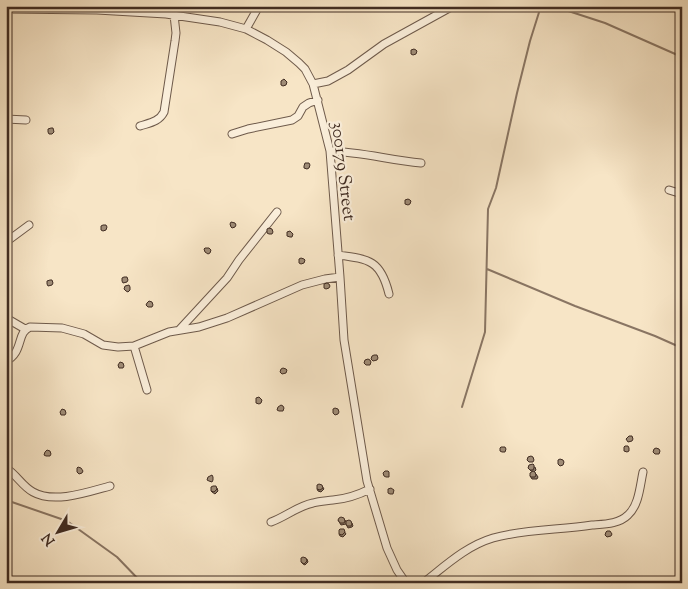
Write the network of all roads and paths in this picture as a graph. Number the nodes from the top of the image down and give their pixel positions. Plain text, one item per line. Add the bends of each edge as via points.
1 (162, 6) edge
2 (259, 6) edge
3 (453, 6) edge
4 (6, 9) edge
5 (170, 15) junction
6 (246, 29) junction
7 (313, 84) junction
8 (318, 100) junction
9 (6, 120) edge
10 (26, 120) dead end
11 (140, 126) dead end
12 (232, 134) dead end
13 (330, 150) junction
14 (421, 163) dead end
15 (669, 190) dead end
16 (682, 194) edge
17 (277, 212) dead end
18 (29, 225) dead end
19 (6, 242) edge
20 (338, 255) junction
21 (340, 277) junction
22 (389, 294) dead end
23 (6, 318) edge
24 (25, 329) junction
25 (179, 330) junction
26 (134, 346) junction
27 (6, 361) edge
28 (147, 390) dead end
29 (6, 468) edge
30 (643, 472) dead end
31 (110, 486) dead end
32 (370, 488) junction
33 (271, 522) dead end
34 (406, 583) edge
35 (423, 583) edge

1 - 5 street
2 - 6 street
3 - 7 street via 384,44 348,70 328,81
4 - 5 street, 300179 Street
5 - 6 street, 300179 Street
5 - 11 street via 176,32 164,112 159,119
6 - 7 street, 300179 Street via 286,52 305,69
7 - 8 street, 300179 Street
8 - 12 street via 303,106 292,120
8 - 13 street, 300179 Street
9 - 10 street
13 - 14 street
13 - 20 street, 300179 Street
15 - 16 street
17 - 25 street via 226,278
18 - 19 street
20 - 21 street, 300179 Street
20 - 22 street via 368,260 383,277
21 - 25 street via 302,285 227,318
21 - 32 street, 300179 Street via 346,356
23 - 24 street
24 - 26 street via 33,326 62,328 84,334 103,345
24 - 27 street via 18,350
25 - 26 street
26 - 28 street
29 - 31 street via 32,492 45,496 63,497
30 - 35 street via 635,507 623,519 493,538 464,551
32 - 33 street via 356,496 307,504
32 - 34 street, 300179 Street via 387,548

